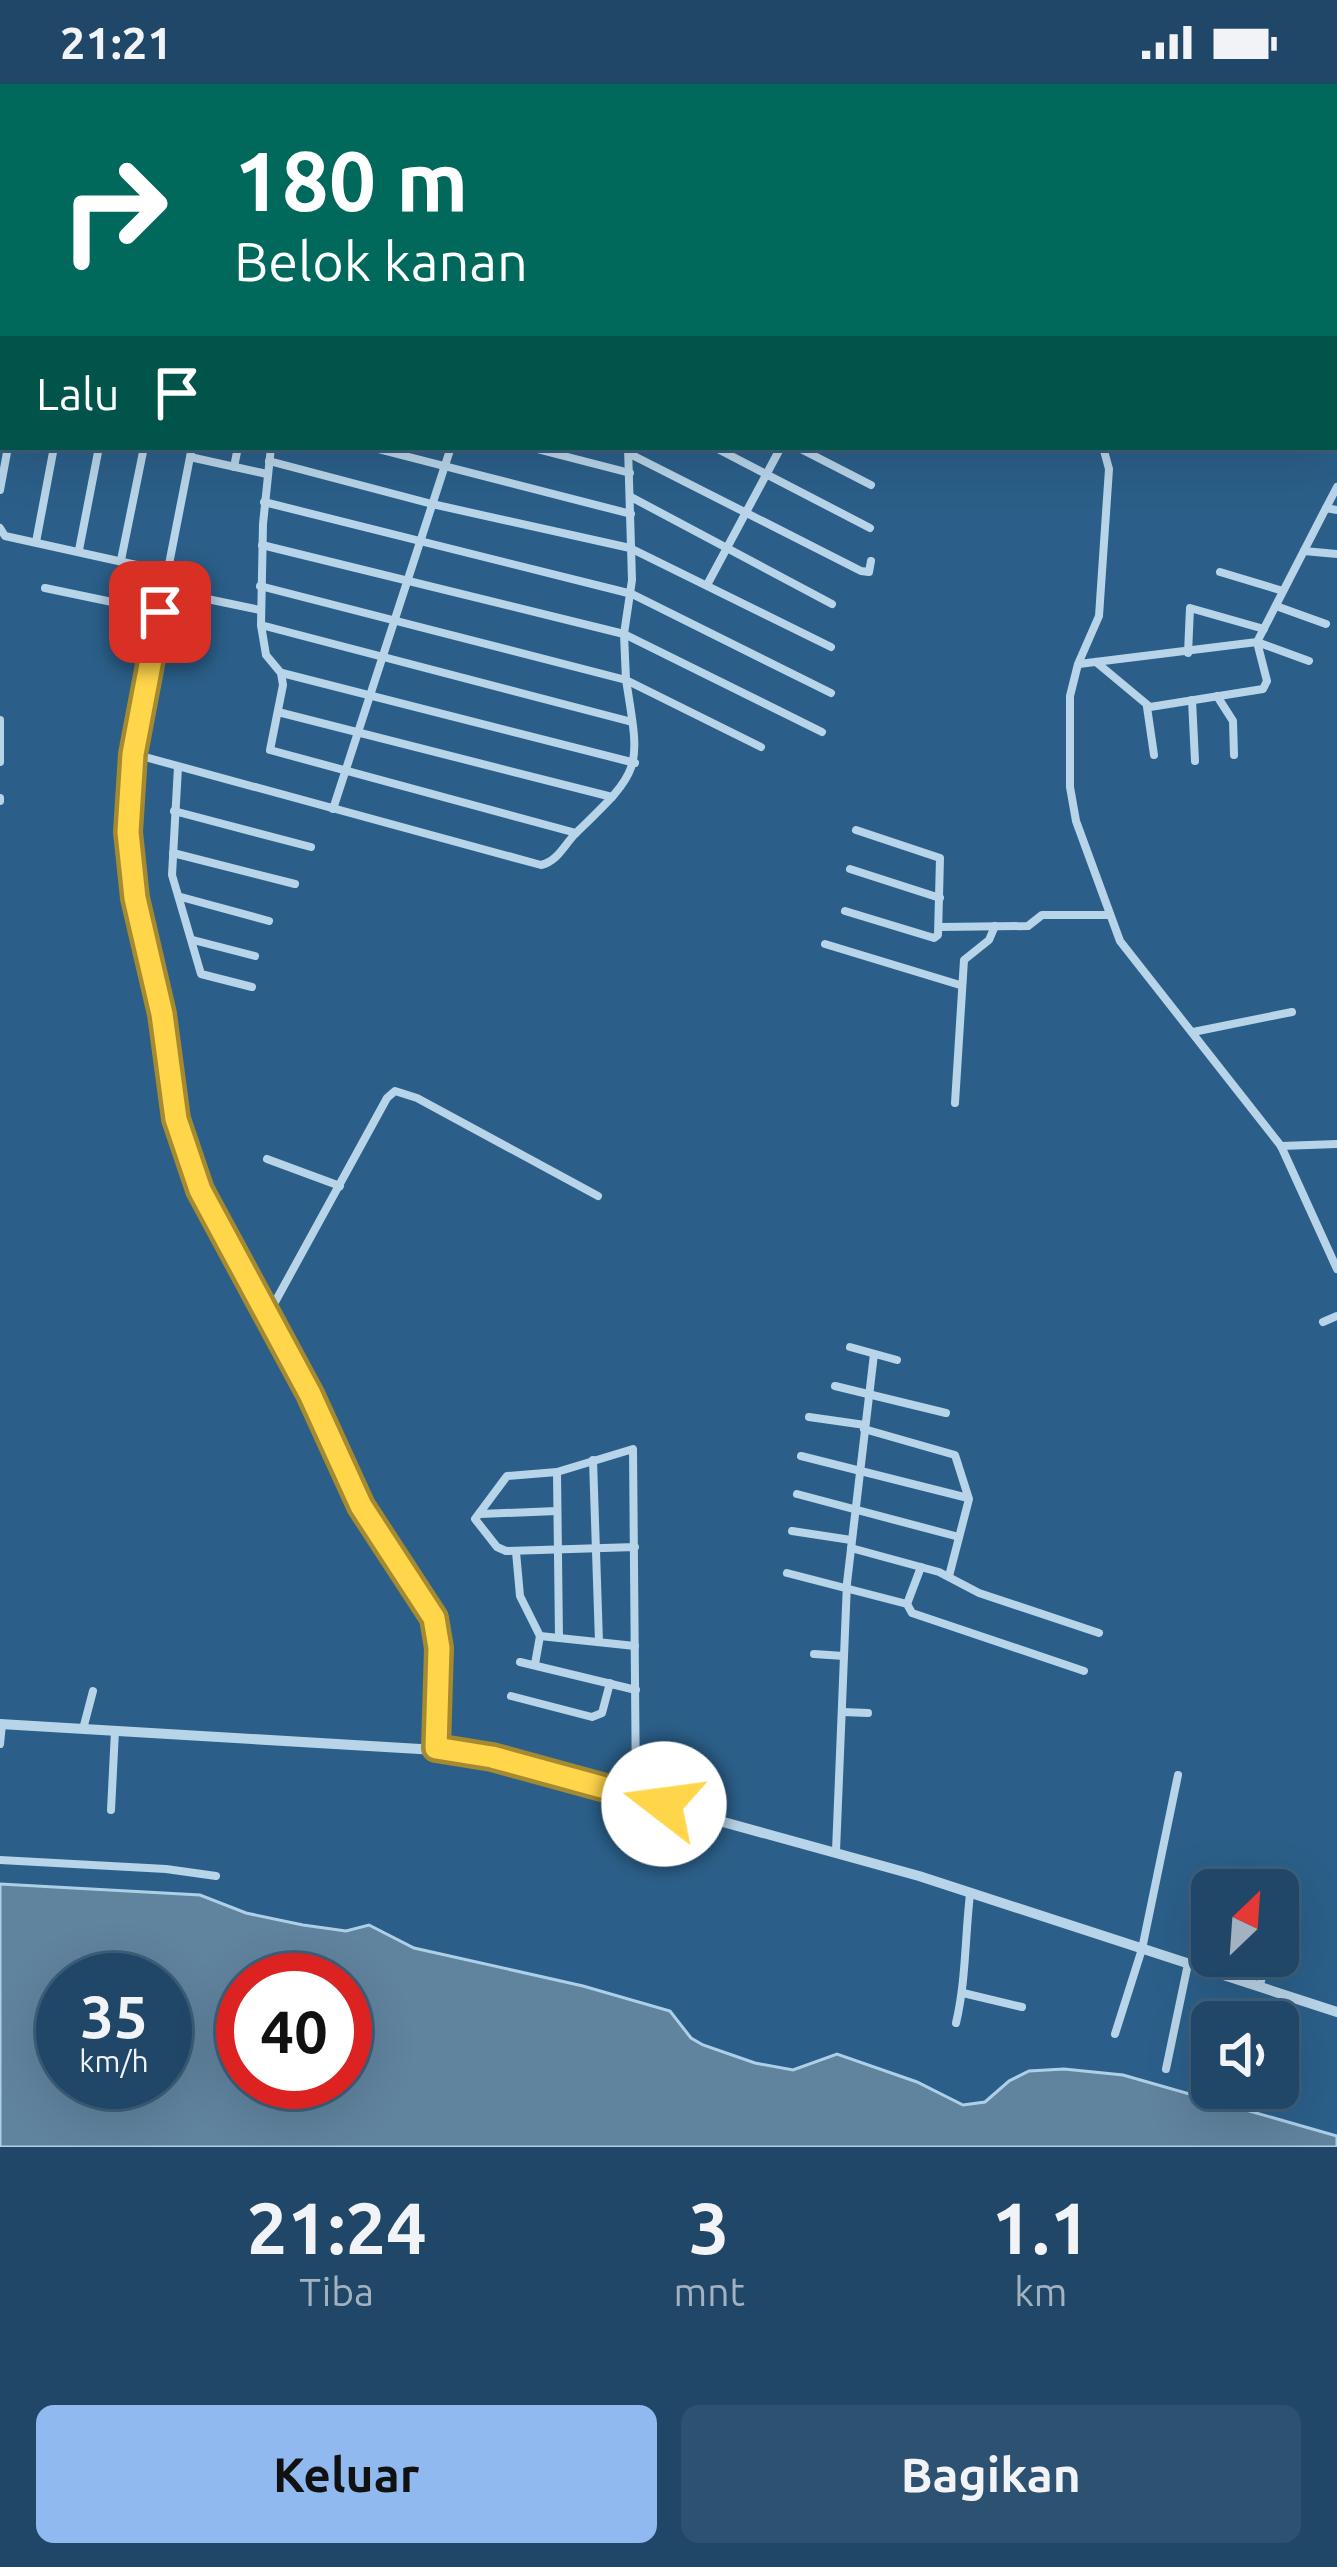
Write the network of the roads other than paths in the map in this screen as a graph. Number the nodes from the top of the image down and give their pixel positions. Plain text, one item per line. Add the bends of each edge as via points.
1 (7, 450) edge
2 (53, 450) edge
3 (98, 450) edge
4 (143, 450) edge
5 (237, 450) edge
6 (270, 450) edge
7 (382, 450) edge
8 (451, 450) edge
9 (541, 450) edge
10 (628, 450) edge
11 (719, 450) edge
12 (779, 450) edge
13 (803, 450) edge
14 (1104, 450) edge
15 (191, 452) edge
16 (268, 461) junction
17 (445, 466) junction
18 (234, 467) junction
19 (630, 473) junction
20 (266, 474) junction
21 (765, 476) junction
22 (871, 484) dead end
23 (1337, 487) edge
24 (0, 490) edge
25 (631, 497) junction
26 (264, 502) junction
27 (432, 504) junction
28 (1326, 508) junction
29 (1337, 511) edge
30 (631, 514) junction
31 (746, 515) junction
32 (0, 528) edge
33 (870, 528) dead end
34 (36, 542) junction
35 (420, 542) junction
36 (262, 545) junction
37 (630, 548) junction
38 (727, 549) junction
39 (79, 550) junction
40 (1304, 551) junction
41 (1337, 554) edge
42 (121, 560) junction
43 (871, 561) dead end
44 (168, 572) junction
45 (1220, 572) dead end
46 (407, 579) junction
47 (707, 585) junction
48 (260, 586) junction
49 (44, 588) dead end
50 (164, 590) junction
51 (1283, 590) junction
52 (632, 594) junction
53 (832, 604) dead end
54 (1276, 606) junction
55 (260, 610) junction
56 (160, 612) junction
57 (394, 619) junction
58 (1326, 623) dead end
59 (261, 625) junction
60 (1264, 629) junction
61 (624, 634) junction
62 (1257, 642) junction
63 (831, 647) dead end
64 (1188, 653) junction
65 (382, 656) junction
66 (1096, 662) junction
67 (1309, 662) dead end
68 (1078, 664) junction
69 (280, 673) junction
70 (626, 680) junction
71 (831, 693) dead end
72 (370, 694) junction
73 (1217, 696) junction
74 (1192, 700) junction
75 (1146, 706) junction
76 (278, 712) junction
77 (0, 720) edge
78 (633, 722) junction
79 (357, 731) junction
80 (821, 732) dead end
81 (761, 747) dead end
82 (133, 754) junction
83 (1154, 755) dead end
84 (1234, 755) dead end
85 (1195, 761) dead end
86 (0, 762) edge
87 (635, 763) junction
88 (178, 766) junction
89 (346, 769) junction
90 (612, 797) junction
91 (332, 809) junction
92 (174, 811) junction
93 (856, 830) dead end
94 (576, 833) junction
95 (311, 848) dead end
96 (173, 853) junction
97 (850, 869) dead end
98 (295, 884) dead end
99 (181, 897) junction
100 (940, 898) junction
101 (845, 911) dead end
102 (1110, 916) junction
103 (269, 921) dead end
104 (995, 926) junction
105 (940, 927) junction
106 (191, 939) junction
107 (825, 944) dead end
108 (255, 956) dead end
109 (960, 985) junction
110 (252, 987) dead end
111 (1292, 1012) dead end
112 (1192, 1032) junction
113 (955, 1103) dead end
114 (1337, 1144) edge
115 (1281, 1146) junction
116 (268, 1159) dead end
117 (340, 1186) junction
118 (598, 1196) dead end
119 (1337, 1269) edge
120 (268, 1315) junction
121 (1337, 1316) edge
122 (1323, 1322) dead end
123 (850, 1348) dead end
124 (874, 1354) junction
125 (897, 1360) dead end
126 (835, 1386) dead end
127 (868, 1395) junction
128 (946, 1413) dead end
129 (809, 1417) dead end
130 (864, 1427) junction
131 (801, 1456) dead end
132 (592, 1460) junction
133 (860, 1468) junction
134 (557, 1472) junction
135 (797, 1494) dead end
136 (969, 1498) junction
137 (854, 1509) junction
138 (557, 1510) junction
139 (478, 1514) junction
140 (792, 1532) dead end
141 (959, 1537) junction
142 (851, 1544) junction
143 (634, 1547) junction
144 (597, 1549) junction
145 (559, 1550) junction
146 (516, 1552) junction
147 (921, 1567) junction
148 (787, 1573) dead end
149 (949, 1576) junction
150 (846, 1587) junction
151 (908, 1604) junction
152 (1099, 1633) dead end
153 (540, 1636) junction
154 (560, 1638) junction
155 (599, 1642) junction
156 (635, 1646) junction
157 (814, 1654) dead end
158 (844, 1655) junction
159 (520, 1662) dead end
160 (535, 1664) junction
161 (1084, 1671) dead end
162 (610, 1683) junction
163 (636, 1690) junction
164 (93, 1691) dead end
165 (512, 1696) dead end
166 (843, 1712) junction
167 (868, 1713) dead end
168 (1, 1724) edge
169 (83, 1729) junction
170 (115, 1731) junction
171 (0, 1744) edge
172 (436, 1748) junction
173 (1178, 1775) dead end
174 (636, 1797) junction
175 (111, 1810) dead end
176 (836, 1852) junction
177 (0, 1860) edge
178 (216, 1876) dead end
179 (970, 1894) junction
180 (1142, 1949) junction
181 (1188, 1963) junction
182 (1191, 1964) edge
183 (1230, 1977) edge
184 (1262, 1977) edge
185 (1259, 1987) junction
186 (964, 1993) junction
187 (1022, 2007) dead end
188 (1337, 2012) edge
189 (956, 2023) dead end
190 (1115, 2034) dead end
191 (1166, 2069) dead end

1 - 24 street
2 - 34 street
3 - 39 street
4 - 42 street
5 - 18 street
6 - 16 street
7 - 17 street
8 - 17 street
9 - 19 street
10 - 19 street
10 - 31 street
11 - 21 street
12 - 21 street
13 - 22 street
14 - 68 street via 1099,616
15 - 18 street
15 - 44 street
16 - 20 street
16 - 27 street
17 - 27 street
17 - 30 street
18 - 20 street
19 - 25 street
20 - 26 street
21 - 31 street
21 - 33 street
23 - 28 street
25 - 30 street
25 - 38 street
26 - 35 street
26 - 36 street
27 - 35 street
27 - 37 street
28 - 29 street
28 - 40 street
30 - 37 street
31 - 38 street
31 - 43 street via 866,573
32 - 34 street
34 - 39 street
35 - 46 street
35 - 52 street
36 - 46 street
36 - 48 street
37 - 47 street
37 - 52 street
38 - 47 street
38 - 53 street
39 - 42 street
40 - 41 street
40 - 51 street
42 - 44 street
44 - 50 street
45 - 51 street
46 - 57 street
46 - 61 street
47 - 63 street
48 - 55 street
48 - 57 street
49 - 56 street
50 - 55 street
50 - 56 street
51 - 54 street
52 - 61 street
52 - 71 street
54 - 58 street
54 - 60 street
55 - 59 street
56 - 82 street
57 - 65 street
57 - 70 street
59 - 65 street
59 - 69 street via 266,656
60 - 62 street
60 - 64 street via 1190,608
61 - 70 street
61 - 80 street
62 - 64 street
62 - 67 street
62 - 73 street via 1263,688
64 - 66 street
65 - 72 street
65 - 78 street
66 - 68 street
66 - 75 street
68 - 102 street via 1070,696 1072,801
69 - 72 street
69 - 76 street
70 - 78 street
70 - 81 street
72 - 79 street
72 - 87 street
73 - 74 street
73 - 84 street via 1233,722
74 - 75 street
74 - 85 street
75 - 83 street
76 - 79 street
76 - 89 street via 270,750
77 - 86 street
78 - 87 street
79 - 89 street
79 - 90 street
82 - 88 street
82 - 120 street via 132,874 176,1119 200,1190
87 - 90 street
88 - 91 street
88 - 92 street
89 - 91 street
89 - 94 street
90 - 94 street
91 - 94 street via 541,865
92 - 95 street
92 - 96 street
93 - 100 street via 940,858
96 - 98 street
96 - 99 street
97 - 100 street
99 - 103 street
99 - 106 street
100 - 105 street
101 - 105 street via 934,938
102 - 104 street via 1042,915 1028,926
102 - 112 street via 1120,941
104 - 105 street
104 - 109 street via 964,960
106 - 108 street
106 - 110 street via 201,974
107 - 109 street
109 - 113 street
111 - 112 street
112 - 115 street
114 - 115 street
115 - 119 street
116 - 117 street
117 - 118 street via 387,1098 399,1091
117 - 120 street
120 - 172 street via 371,1525 434,1618
121 - 122 street
123 - 124 street
124 - 125 street
124 - 127 street
126 - 127 street
127 - 128 street
127 - 130 street
129 - 130 street
130 - 133 street
130 - 136 street via 954,1454
131 - 133 street
132 - 134 street
132 - 143 street via 634,1449
132 - 144 street
133 - 136 street
133 - 137 street
134 - 138 street
134 - 139 street via 507,1476
135 - 137 street
136 - 141 street
137 - 141 street
137 - 142 street
138 - 139 street
138 - 145 street
139 - 146 street via 497,1547
140 - 142 street
141 - 149 street
142 - 147 street
142 - 150 street
143 - 144 street
143 - 156 street
144 - 145 street
144 - 155 street
145 - 146 street
145 - 154 street
146 - 153 street via 520,1596
147 - 149 street
147 - 151 street
148 - 150 street
149 - 152 street
150 - 151 street
150 - 158 street
151 - 161 street via 912,1612
153 - 154 street
153 - 160 street
154 - 155 street
155 - 156 street
156 - 163 street
157 - 158 street
158 - 166 street
159 - 160 street
160 - 162 street
162 - 163 street
162 - 165 street via 602,1713 592,1717
163 - 174 street
164 - 169 street
166 - 167 street
166 - 176 street
168 - 169 street
168 - 171 street
169 - 170 street
170 - 172 street
170 - 175 street
172 - 174 street
173 - 180 street
174 - 176 street
176 - 179 street
177 - 178 street
179 - 180 street
179 - 186 street
180 - 181 street
180 - 190 street
181 - 182 street
181 - 191 street
183 - 185 street
184 - 185 street
185 - 188 street
186 - 187 street
186 - 189 street

